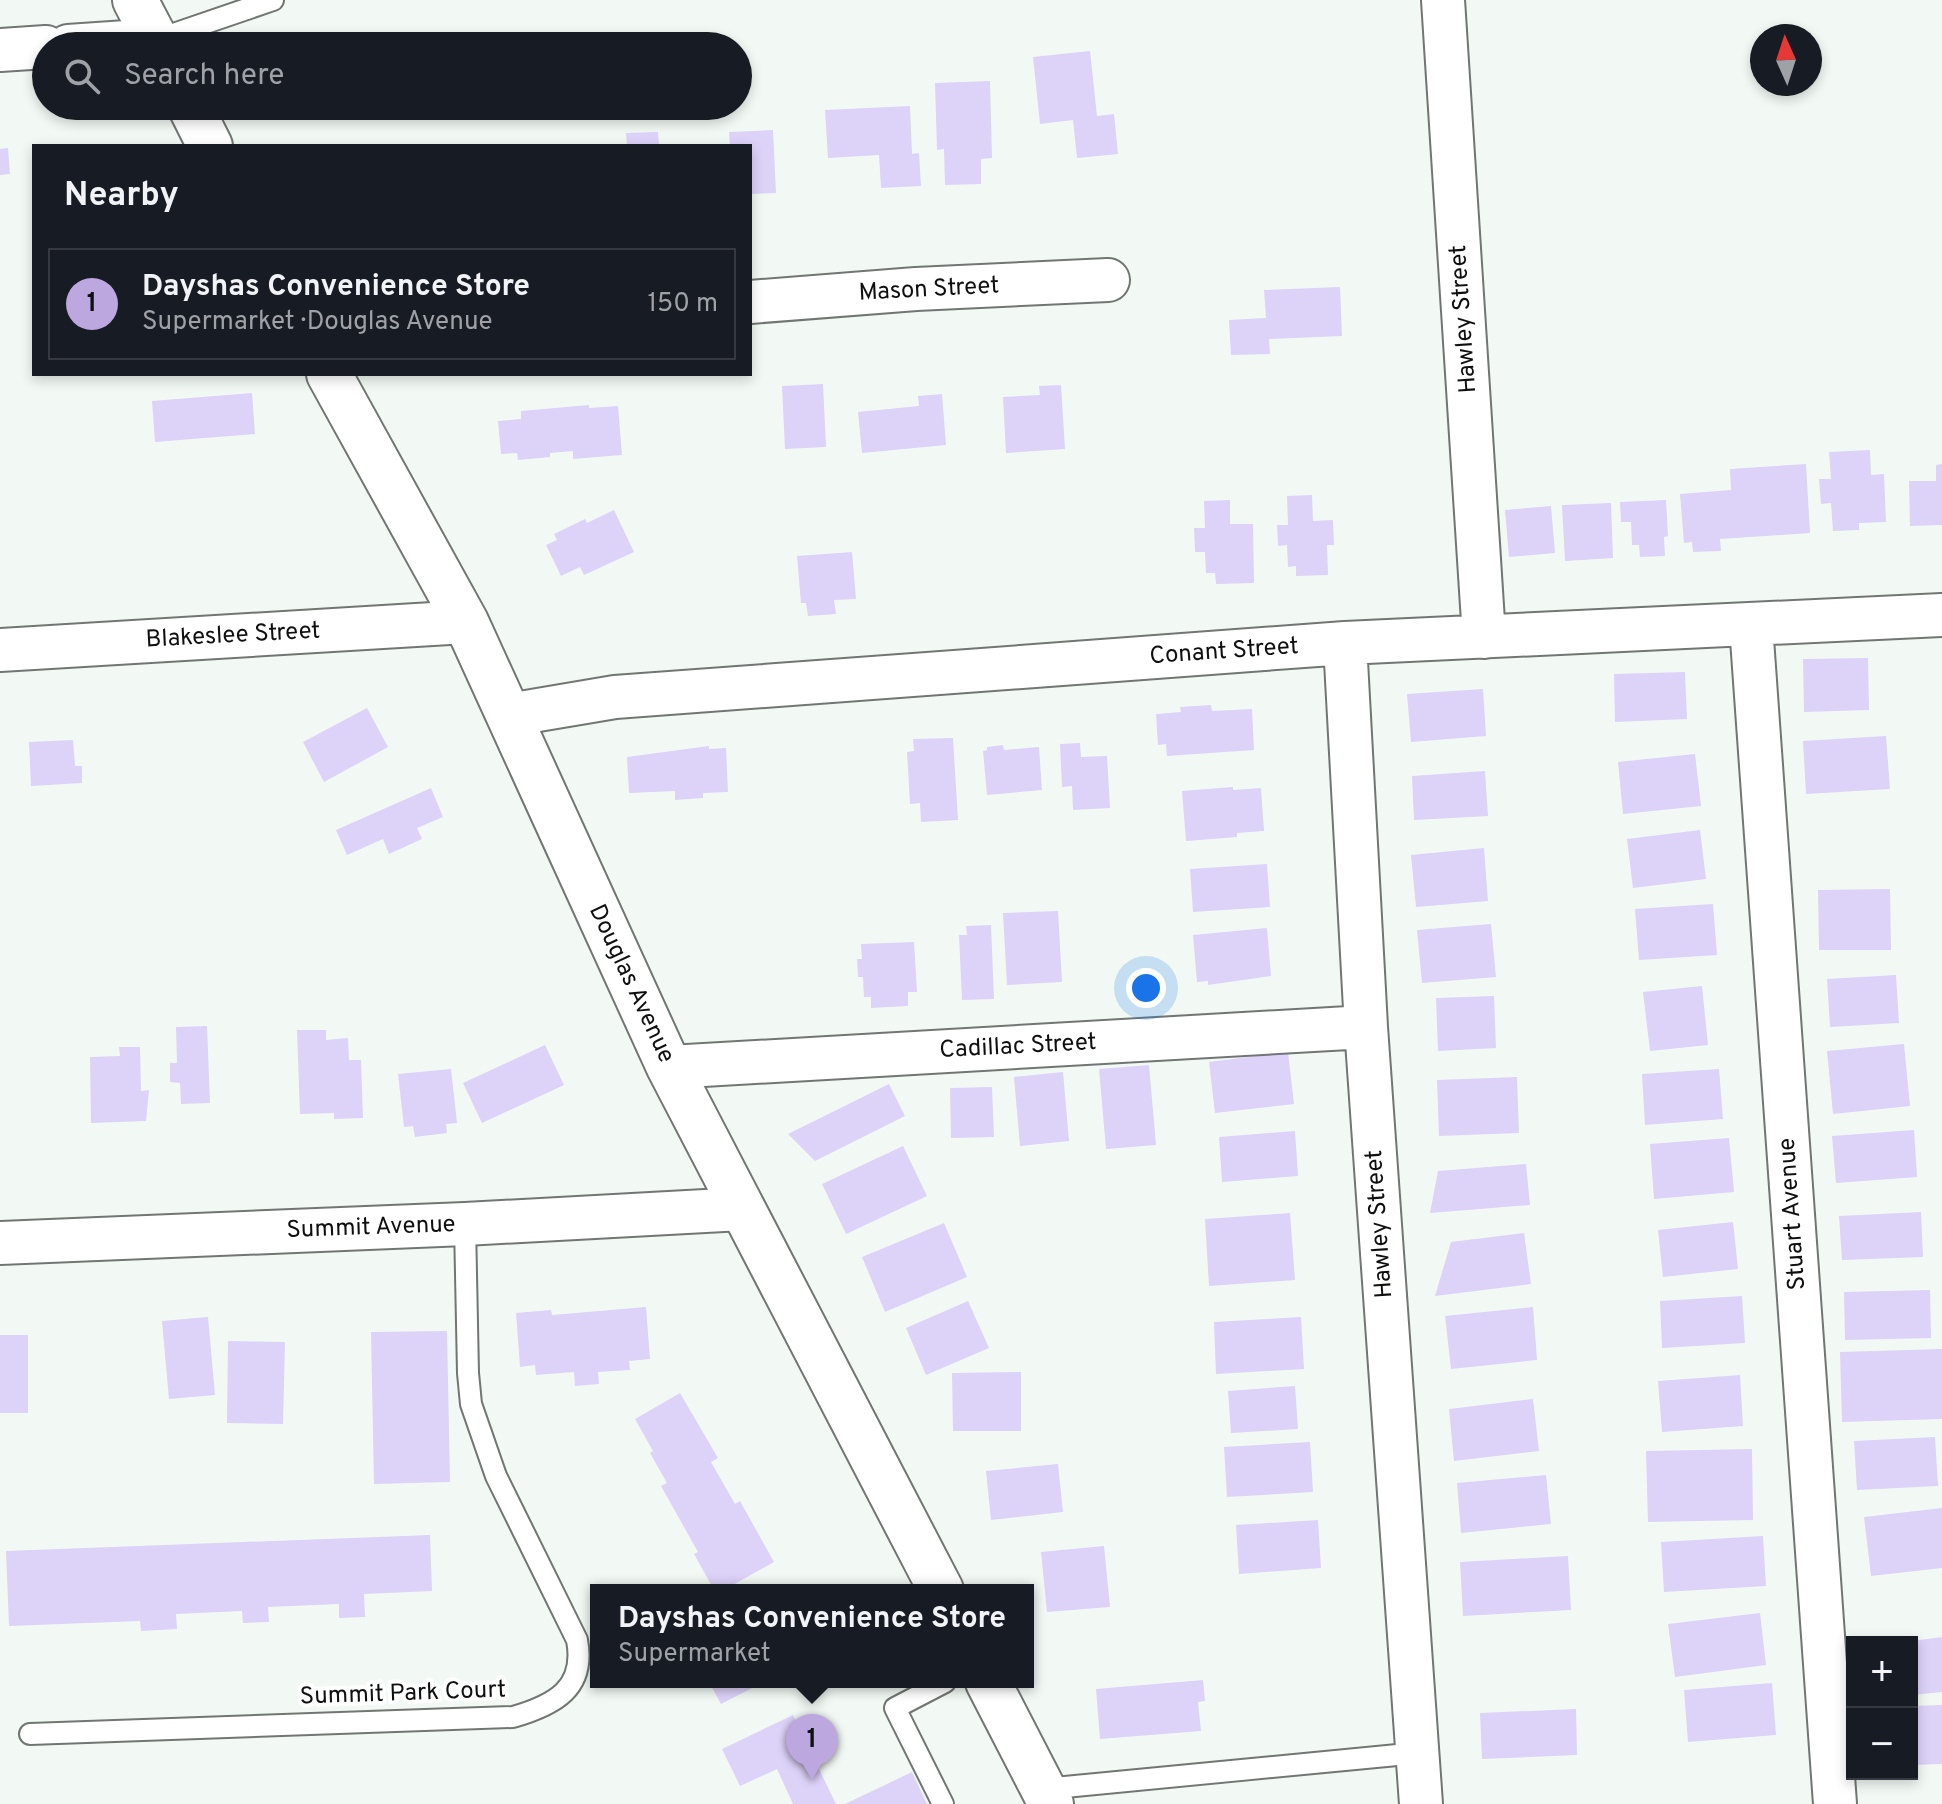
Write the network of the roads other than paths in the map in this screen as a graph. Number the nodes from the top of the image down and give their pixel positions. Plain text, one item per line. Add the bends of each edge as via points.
1 (135, 0) edge
2 (273, 0) edge
3 (1443, 0) edge
4 (152, 32) edge
5 (187, 32) edge
6 (32, 48) edge
7 (0, 50) edge
8 (197, 120) edge
9 (209, 144) edge
10 (1108, 280) dead end
11 (752, 302) edge
12 (330, 376) edge
13 (1942, 615) edge
14 (466, 622) junction
15 (1751, 625) junction
16 (1484, 637) junction
17 (1345, 643) junction
18 (0, 650) edge
19 (508, 715) junction
20 (1366, 1027) junction
21 (669, 1067) junction
22 (742, 1209) junction
23 (465, 1224) junction
24 (0, 1243) edge
25 (938, 1584) edge
26 (933, 1688) edge
27 (991, 1688) edge
28 (30, 1734) dead end
29 (1418, 1753) junction
30 (1047, 1799) edge
31 (943, 1804) edge
32 (1421, 1804) edge
33 (1835, 1804) edge

1 - 4 main road
2 - 5 lane
3 - 16 street, Hawley Street
6 - 7 street
8 - 9 main road
10 - 11 street, Mason Street
12 - 14 main road, Douglas Avenue
13 - 15 street, Conant Street
14 - 18 street, Blakeslee Street
14 - 19 main road, Douglas Avenue
15 - 16 street, Conant Street
15 - 33 street, Stuart Avenue
16 - 17 street, Conant Street
17 - 19 street, Conant Street via 615,697
17 - 20 street, Hawley Street
19 - 21 main road, Douglas Avenue
20 - 21 street, Cadillac Street
20 - 29 street, Hawley Street
21 - 22 main road, Douglas Avenue
22 - 23 street, Summit Avenue
22 - 25 main road, Douglas Avenue
23 - 24 street, Summit Avenue
23 - 28 lane, Summit Park Court via 471,1404 496,1476 577,1640 581,1658 571,1686 536,1710 513,1717
26 - 31 lane via 895,1708
27 - 30 main road
29 - 30 lane
29 - 32 street, Hawley Street

